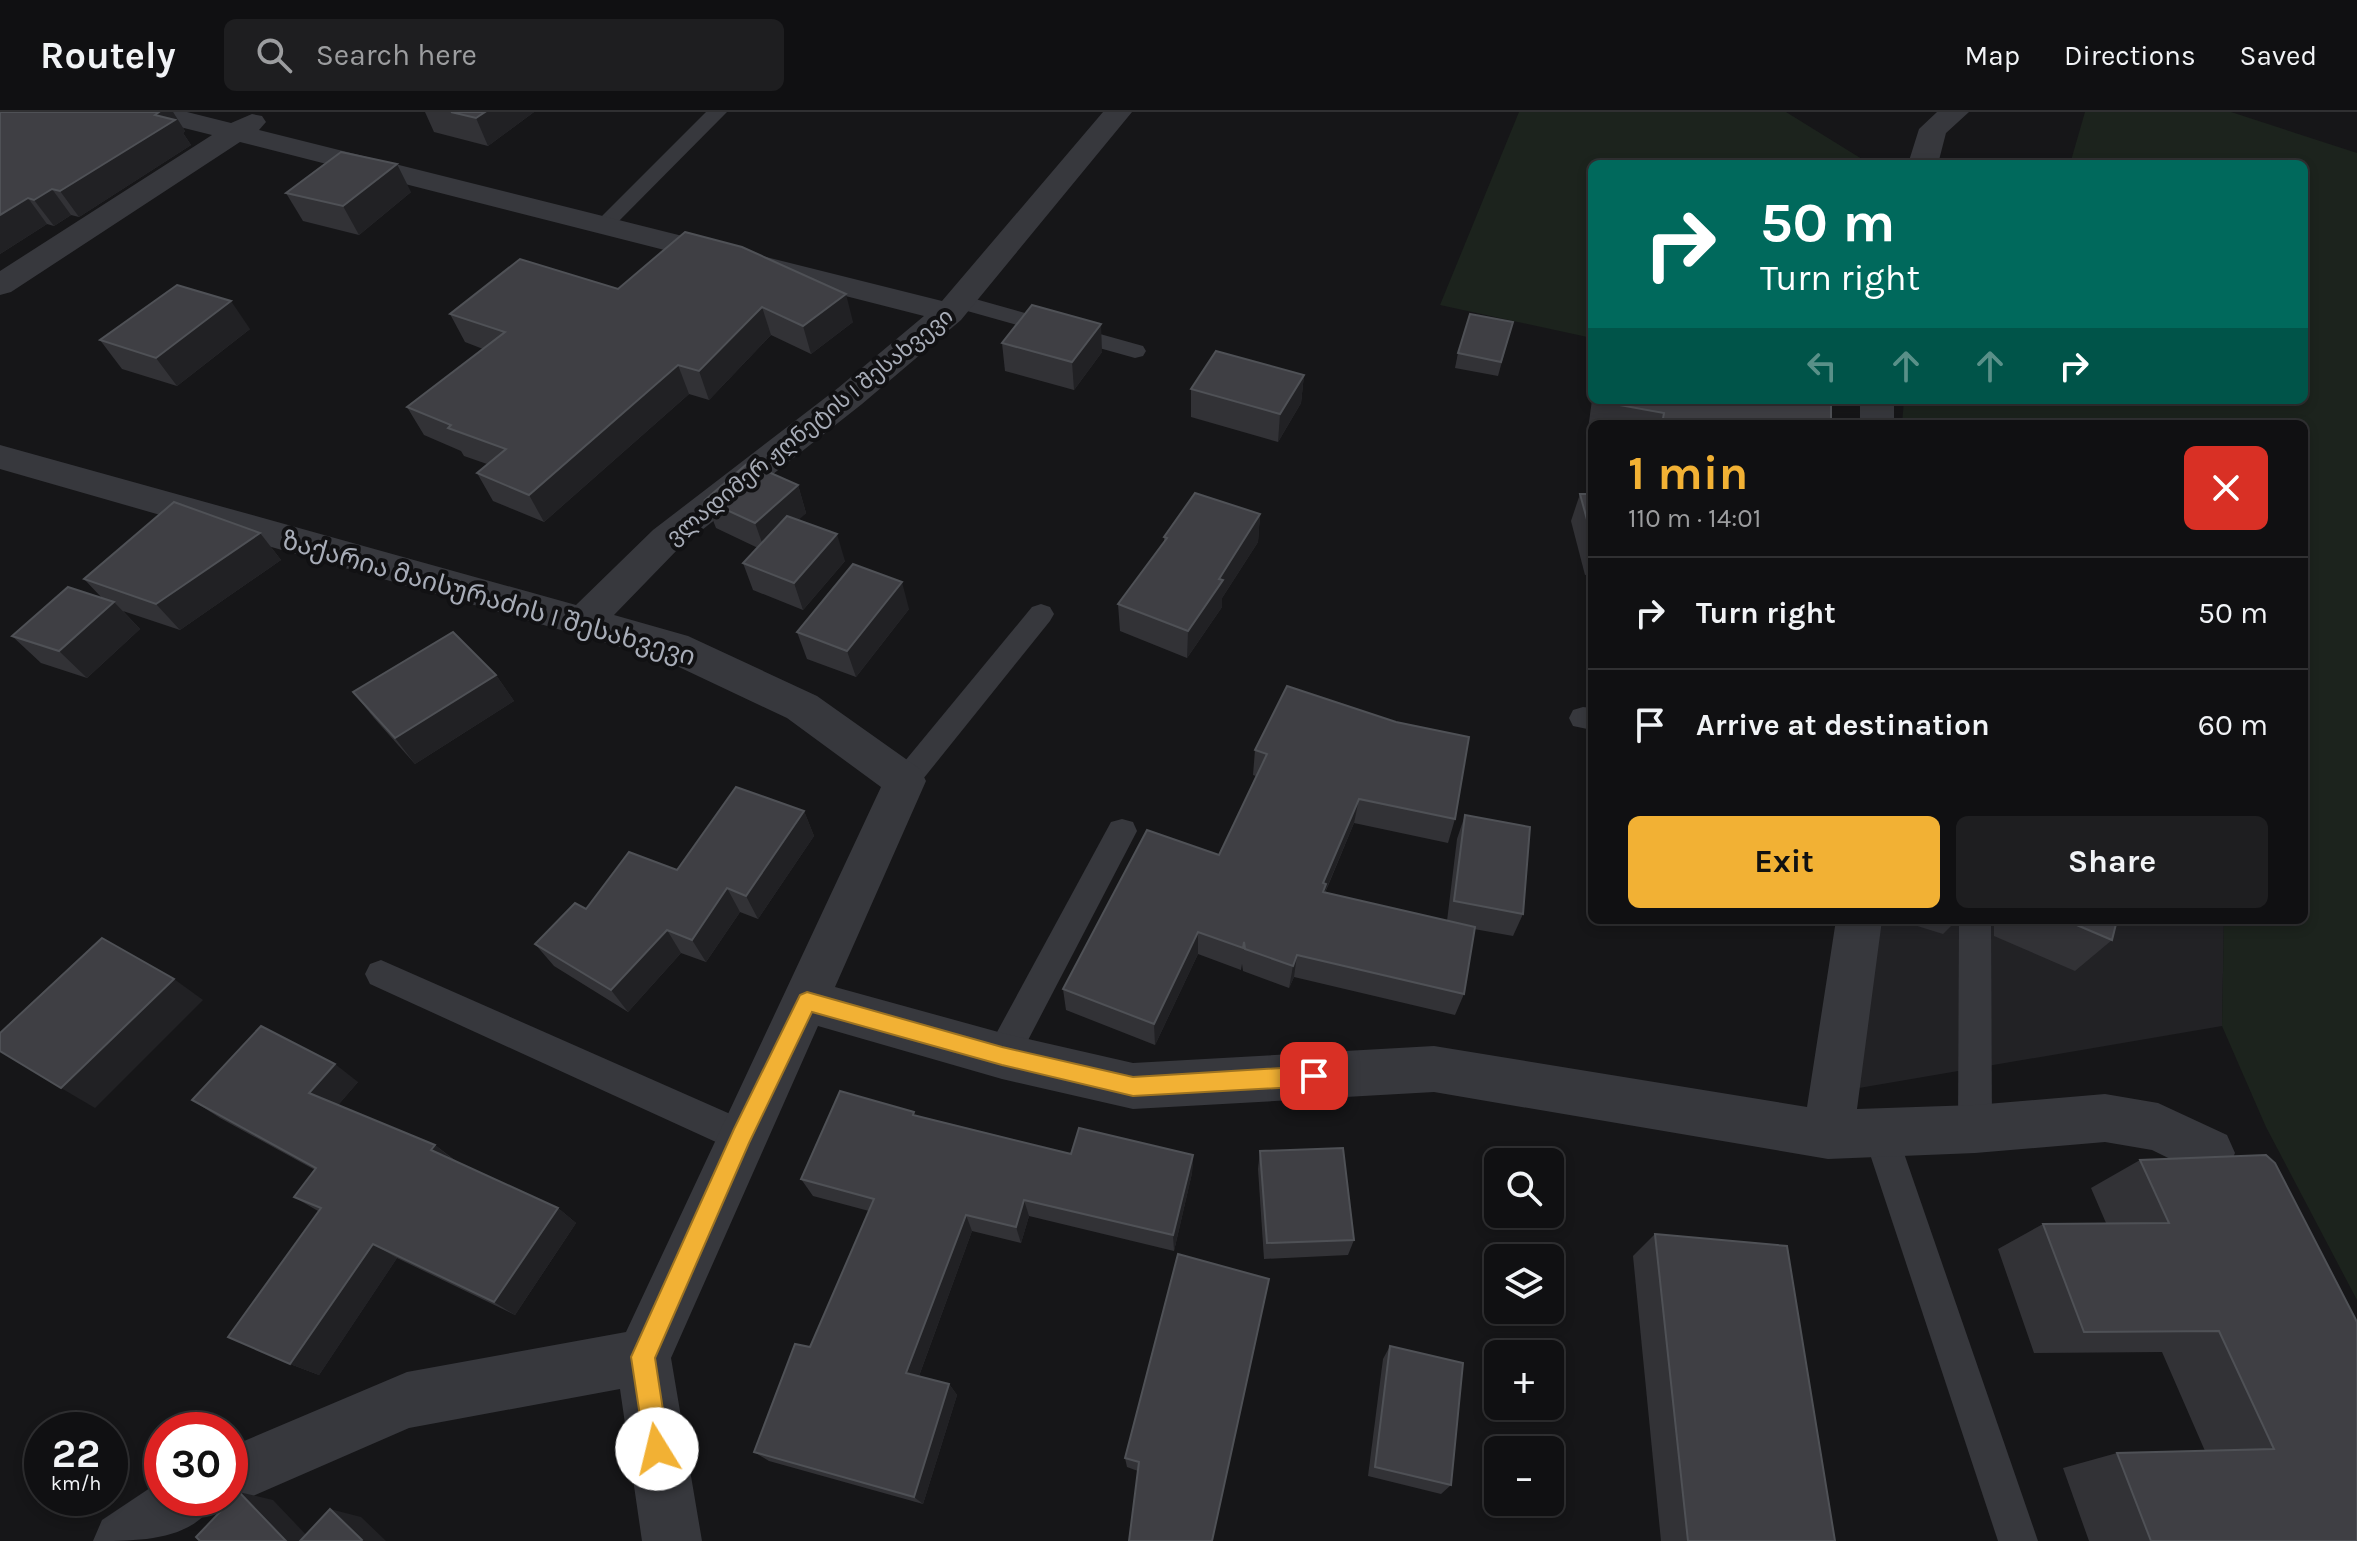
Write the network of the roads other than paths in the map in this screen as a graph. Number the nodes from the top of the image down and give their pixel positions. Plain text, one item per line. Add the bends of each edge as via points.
1 (154, 112) edge
2 (268, 112) edge
3 (717, 112) edge
4 (1118, 112) edge
5 (1955, 112) edge
6 (237, 132) junction
7 (1924, 160) edge
8 (604, 225) junction
9 (0, 285) edge
10 (956, 308) junction
11 (1135, 351) dead end
12 (0, 457) edge
13 (1041, 614) dead end
14 (583, 622) junction
15 (905, 781) junction
16 (1122, 831) dead end
17 (1858, 924) edge
18 (1975, 924) edge
19 (381, 974) dead end
20 (807, 1001) junction
21 (1002, 1056) junction
22 (1975, 1129) junction
23 (1880, 1133) junction
24 (1828, 1135) junction
25 (741, 1136) junction
26 (2220, 1162) edge
27 (643, 1357) junction
28 (248, 1469) edge
29 (160, 1516) edge
30 (123, 1541) edge
31 (672, 1541) edge
32 (2018, 1541) edge

1 - 6 street
2 - 6 street
3 - 8 lane
4 - 10 street, ვლადიმერ ჟღნეტის I შესახვევი
5 - 7 street via 1933,129
6 - 8 street
6 - 9 street
8 - 10 street
10 - 11 lane
10 - 14 street, ვლადიმერ ჟღნეტის I შესახვევი via 666,539
12 - 14 street, ზაქარია მაისურაძის I შესახვევი
13 - 15 lane
14 - 15 street, ზაქარია მაისურაძის I შესახვევი via 674,647 802,707
15 - 20 street
16 - 21 lane
17 - 24 street
18 - 22 lane
19 - 25 lane
20 - 21 street
20 - 25 street
21 - 24 street via 1133,1086 1434,1069
22 - 23 street
22 - 26 street via 2105,1118 2158,1127
23 - 24 street
23 - 32 lane
25 - 27 street
27 - 28 street via 407,1400
27 - 31 street
29 - 30 street

